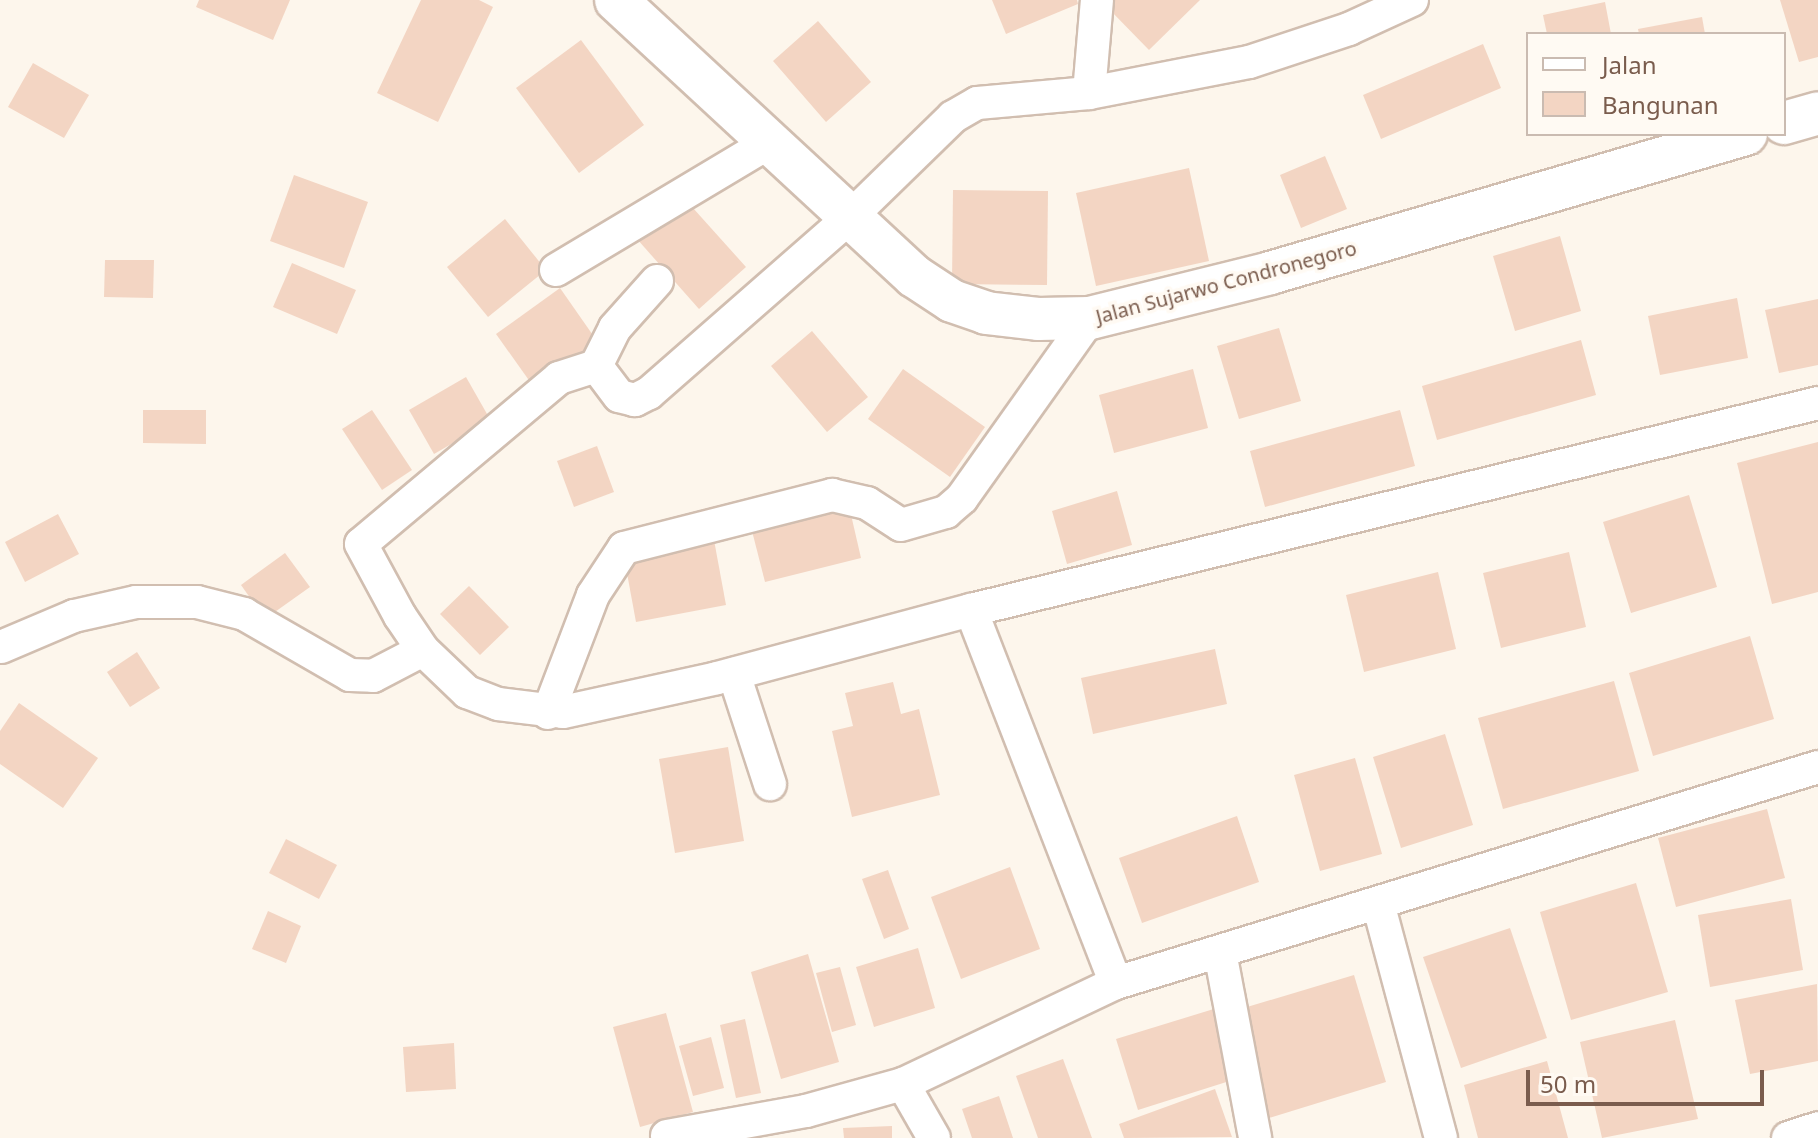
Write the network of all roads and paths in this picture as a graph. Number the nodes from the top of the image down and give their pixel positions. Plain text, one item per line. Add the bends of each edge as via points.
1 (616, 0) edge
2 (1097, 0) edge
3 (1395, 3) edge
4 (1089, 93) junction
5 (1818, 113) edge
6 (1786, 122) edge
7 (1739, 136) edge
8 (768, 143) junction
9 (849, 218) junction
10 (556, 270) dead end
11 (657, 281) dead end
12 (1090, 318) junction
13 (596, 366) junction
14 (1818, 403) edge
15 (971, 610) junction
16 (1, 647) edge
17 (423, 650) junction
18 (734, 674) junction
19 (548, 713) junction
20 (1818, 767) edge
21 (770, 784) dead end
22 (1378, 903) junction
23 (1220, 952) junction
24 (1116, 983) junction
25 (903, 1084) junction
26 (1818, 1128) edge
27 (667, 1136) dead end
28 (934, 1138) edge
29 (1255, 1138) edge
30 (1441, 1138) edge
31 (1788, 1138) edge

1 - 8 street, Jalan Sujarwo Condronegoro
2 - 4 street
3 - 4 street via 1249,62
4 - 9 street via 977,103 953,117
5 - 6 street
7 - 12 street, Jalan Sujarwo Condronegoro via 1270,273
8 - 9 street, Jalan Sujarwo Condronegoro
8 - 10 street
9 - 12 street, Jalan Sujarwo Condronegoro via 914,276 952,301 986,313
9 - 13 street via 649,393 635,400 619,396
11 - 13 street via 615,328
12 - 19 street via 962,498 946,512 901,525 867,503 832,495 624,548 593,595
13 - 17 street via 559,378 538,393 361,544
14 - 15 street
15 - 18 street
15 - 24 street
16 - 17 street via 74,616 136,602 197,602 244,614 350,675 373,676
17 - 19 street via 467,692
18 - 19 street
18 - 21 street
20 - 22 street
22 - 23 street
22 - 30 street
23 - 24 street
23 - 29 street
24 - 25 street
25 - 27 street via 806,1111
25 - 28 street
26 - 31 street

